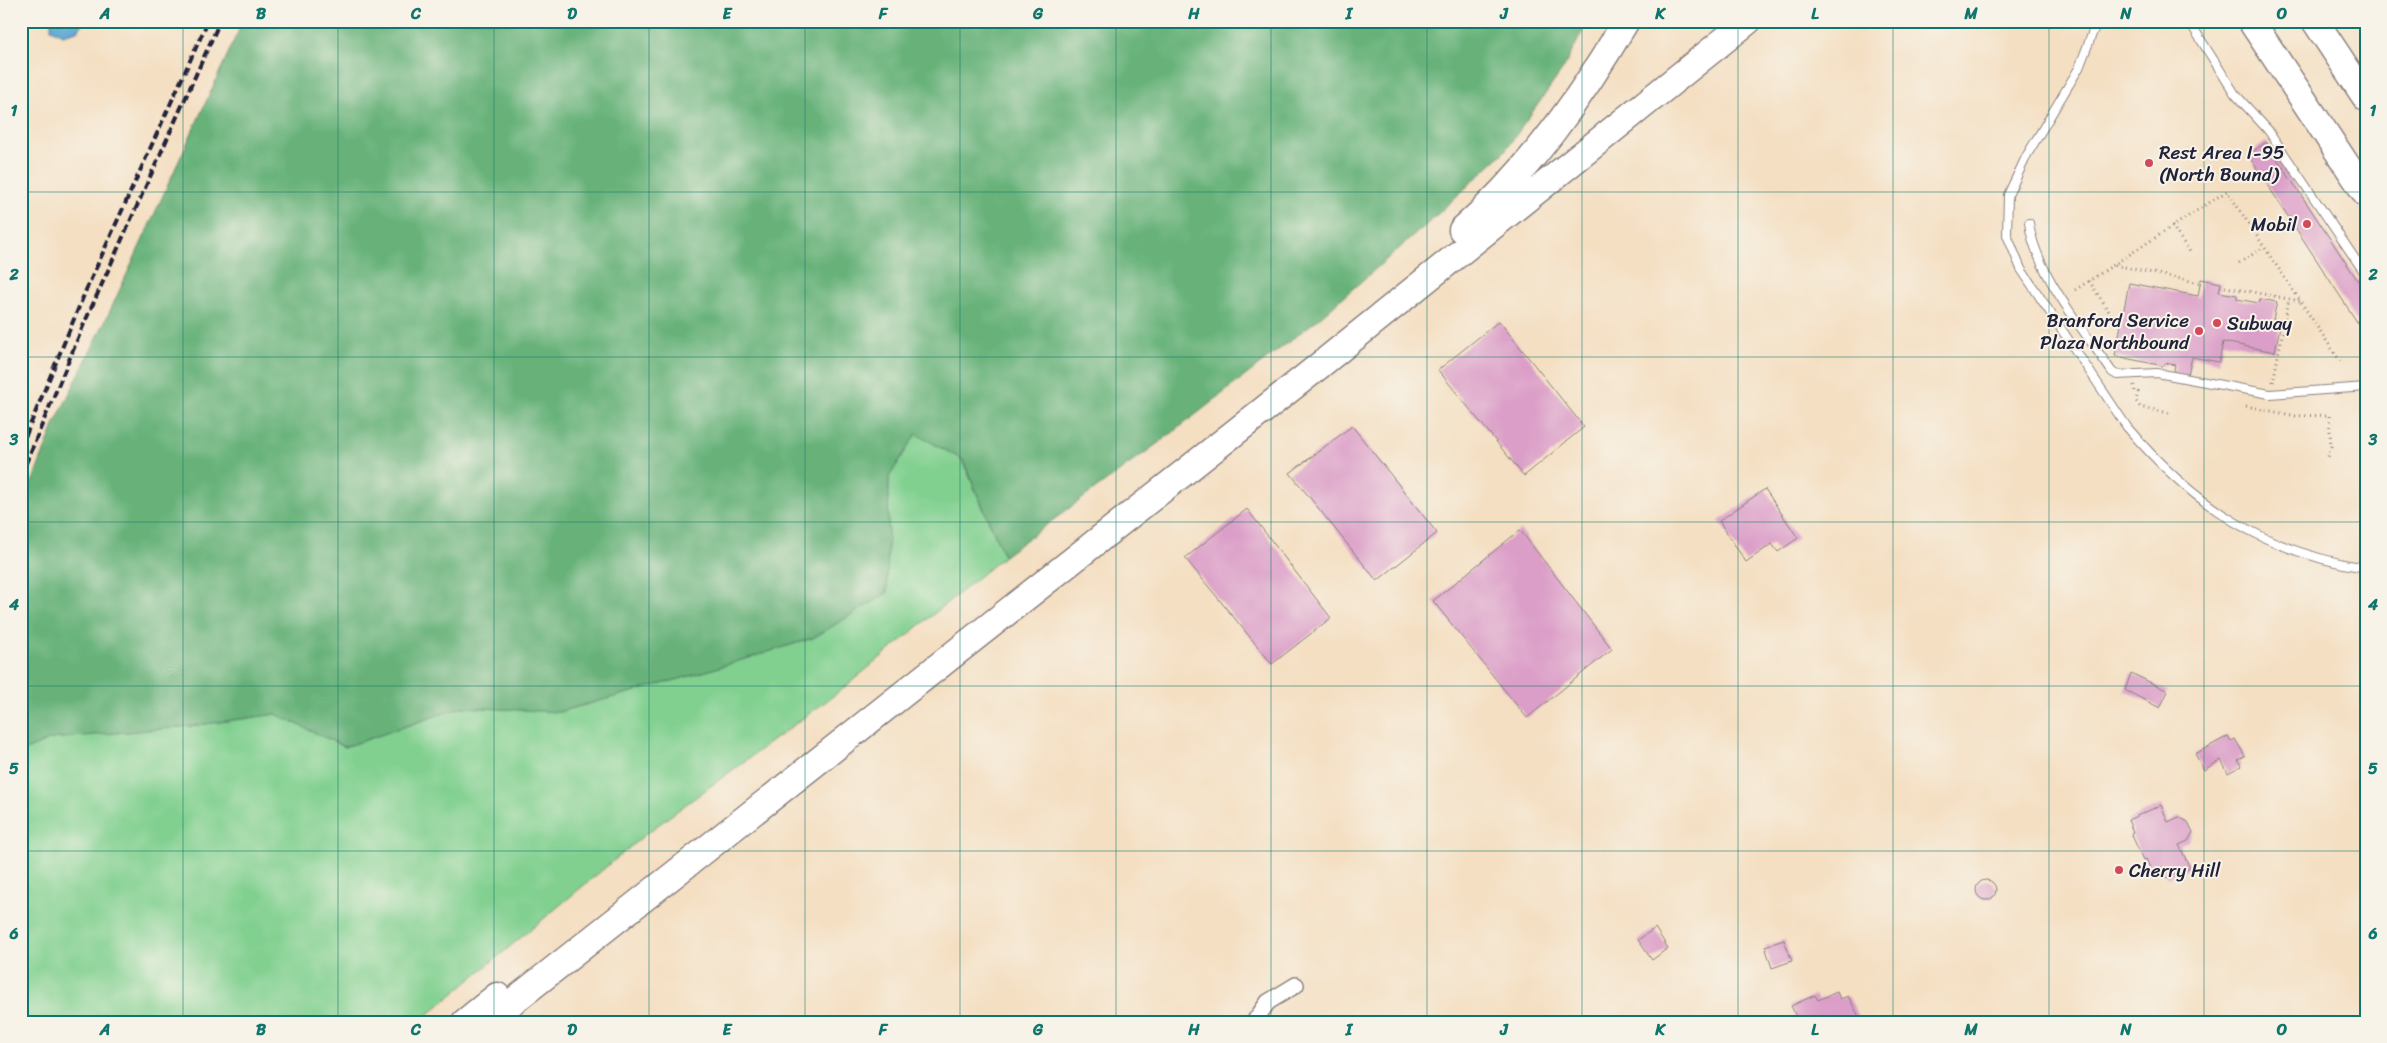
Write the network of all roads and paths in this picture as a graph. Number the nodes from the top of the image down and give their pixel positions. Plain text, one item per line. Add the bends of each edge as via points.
1 (1626, 21) edge
2 (1748, 21) edge
3 (2096, 21) edge
4 (2189, 21) edge
5 (2251, 21) edge
6 (2315, 21) edge
7 (2366, 98) edge
8 (2366, 194) edge
9 (2029, 223) dead end
10 (2172, 226) junction
11 (2264, 247) junction
12 (2190, 252) dead end
13 (2239, 263) dead end
14 (2114, 265) junction
15 (2366, 275) edge
16 (2088, 281) junction
17 (2200, 282) dead end
18 (2220, 286) dead end
19 (2075, 290) dead end
20 (2289, 299) junction
21 (2300, 301) junction
22 (2123, 314) dead end
23 (2340, 361) dead end
24 (2132, 375) junction
25 (2366, 387) edge
26 (2270, 394) junction
27 (2246, 406) dead end
28 (2268, 412) junction
29 (2169, 414) dead end
30 (2328, 457) dead end
31 (2366, 568) edge
32 (1296, 985) dead end
33 (465, 1022) edge
34 (487, 1022) edge
35 (1254, 1022) edge

1 - 33 highway via 1591,79 1535,156 1498,197 1456,235
2 - 34 highway via 1308,374
3 - 31 lane via 2079,68 2026,155 2008,195 2008,235 2021,269 2127,427 2181,483 2230,520 2266,540 2296,552
4 - 15 lane via 2235,94 2268,130
5 - 8 highway
6 - 7 highway
9 - 24 lane via 2035,250 2046,273 2112,372
10 - 11 path via 2226,191
10 - 12 path
10 - 14 path
11 - 13 path
11 - 21 path
14 - 16 path
14 - 17 path
16 - 19 path
16 - 22 path via 2114,319
18 - 20 path
20 - 21 path
20 - 26 path
21 - 23 path
24 - 26 lane via 2157,373
24 - 29 path via 2140,407
25 - 26 lane
26 - 28 path
27 - 28 path
28 - 30 path via 2304,417 2329,415 2331,446
32 - 35 street via 1268,1002

